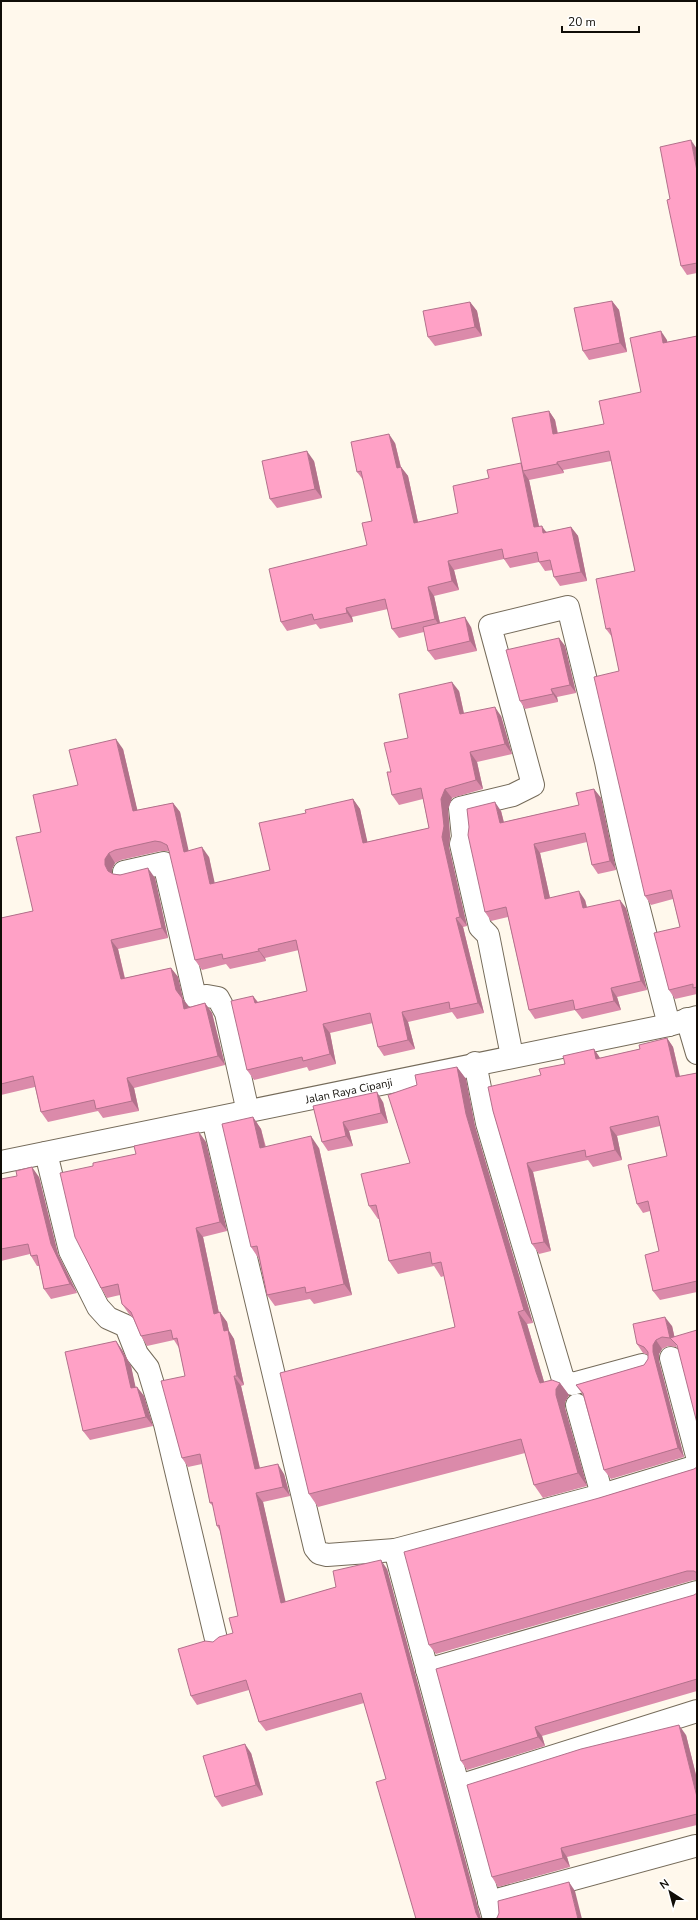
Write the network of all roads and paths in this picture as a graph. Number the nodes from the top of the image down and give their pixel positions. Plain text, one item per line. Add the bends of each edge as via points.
1 (124, 872) edge
2 (684, 1020) edge
3 (697, 1053) edge
4 (512, 1056) junction
5 (475, 1063) junction
6 (248, 1112) junction
7 (213, 1119) junction
8 (46, 1153) junction
9 (1, 1162) edge
10 (671, 1358) dead end
11 (642, 1365) edge
12 (577, 1405) dead end
13 (697, 1456) edge
14 (697, 1466) edge
15 (602, 1495) junction
16 (395, 1550) junction
17 (697, 1592) edge
18 (216, 1639) edge
19 (427, 1670) junction
20 (697, 1711) edge
21 (459, 1786) junction
22 (695, 1846) dead end
23 (491, 1911) edge

1 - 6 street via 164,863 194,997 218,998 226,1013
2 - 3 street
2 - 4 street, Jalan Raya Cipanji
2 - 4 street via 626,859 606,762 568,607 490,626 533,786 512,795 460,808 463,837 461,844 480,927 488,935
4 - 5 street, Jalan Raya Cipanji
5 - 6 street, Jalan Raya Cipanji
5 - 11 street via 487,1122 563,1379 572,1384
6 - 7 street, Jalan Raya Cipanji
7 - 8 street, Jalan Raya Cipanji
7 - 16 street via 315,1548 319,1553 327,1555
8 - 9 street, Jalan Raya Cipanji
8 - 18 street via 70,1251 98,1307 108,1318 126,1326 136,1354 148,1368 169,1437
10 - 13 street
12 - 15 street
14 - 15 street
15 - 16 street
16 - 19 street
17 - 19 street
19 - 21 street
20 - 21 street
21 - 23 street
22 - 23 street

